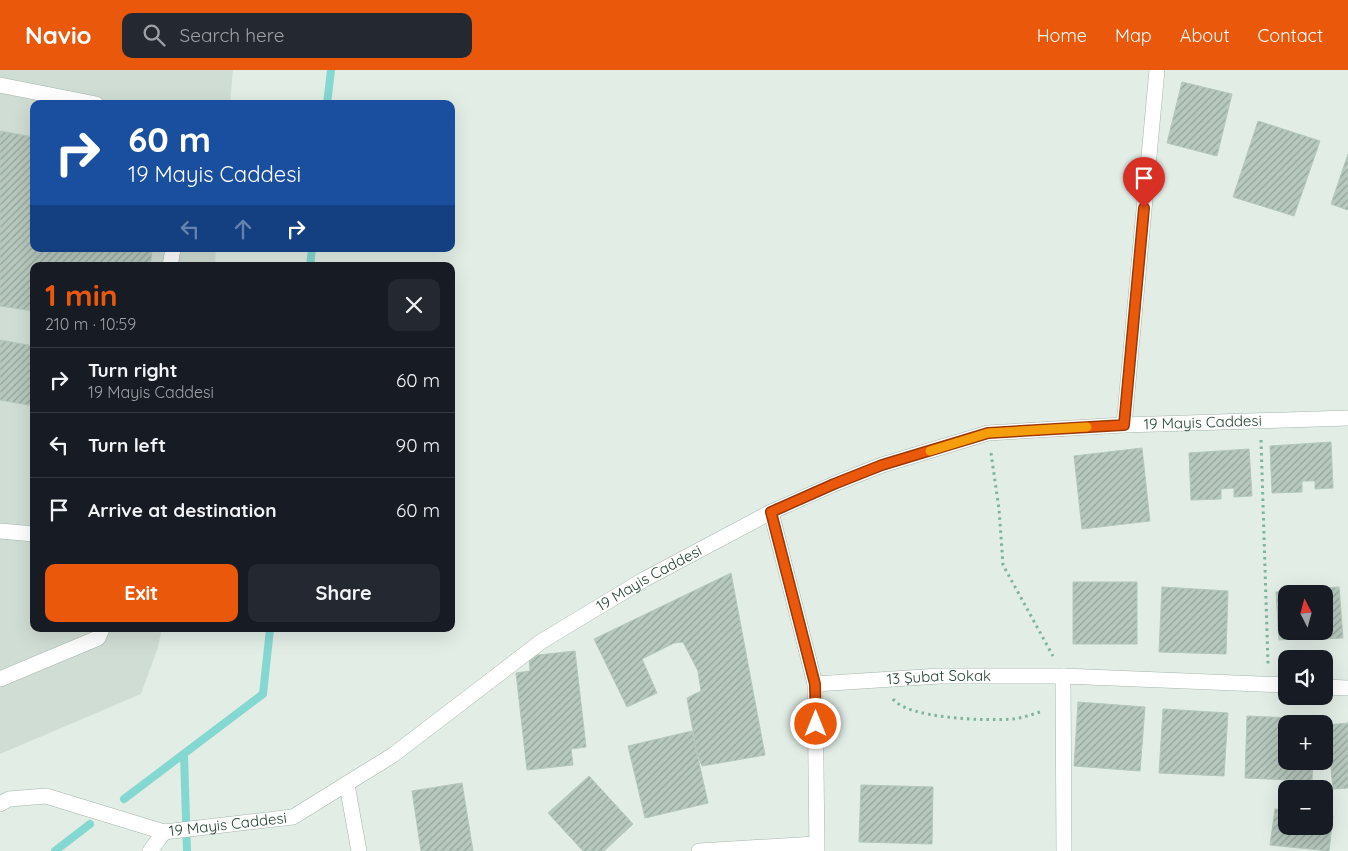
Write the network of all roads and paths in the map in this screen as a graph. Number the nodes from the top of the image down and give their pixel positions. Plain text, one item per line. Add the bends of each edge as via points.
1 (1157, 70) edge
2 (0, 85) edge
3 (76, 100) edge
4 (1348, 418) edge
5 (1261, 421) junction
6 (1124, 425) junction
7 (988, 433) junction
8 (771, 512) junction
9 (0, 531) edge
10 (30, 534) edge
11 (101, 632) edge
12 (1063, 676) junction
13 (0, 679) edge
14 (879, 680) junction
15 (815, 684) junction
16 (1268, 685) junction
17 (1278, 685) edge
18 (1333, 687) edge
19 (1348, 688) edge
20 (1063, 706) junction
21 (346, 785) junction
22 (0, 804) edge
23 (164, 832) junction
24 (817, 847) edge
25 (150, 851) edge
26 (359, 851) edge
27 (699, 851) edge
28 (1064, 851) edge

1 - 6 street
2 - 3 street
4 - 5 street, 19 Mayis Caddesi
5 - 6 street, 19 Mayis Caddesi
5 - 16 path
6 - 7 street, 19 Mayis Caddesi
7 - 8 street, 19 Mayis Caddesi via 882,465
7 - 12 path via 1003,565
8 - 15 street
8 - 21 street, 19 Mayis Caddesi via 645,580 542,641 393,755
9 - 10 street
11 - 13 street via 98,638
12 - 14 street, 13 Şubat Sokak via 940,676
12 - 16 street, 13 Şubat Sokak
12 - 20 street
14 - 15 street, 13 Şubat Sokak
14 - 20 path via 897,705 932,716 1014,719
15 - 24 street
16 - 17 street, 13 Şubat Sokak
18 - 19 street
20 - 28 street
21 - 23 street, 19 Mayis Caddesi via 293,817
21 - 26 street
22 - 23 street, 19 Mayis Caddesi via 10,799 46,796
23 - 25 street
24 - 27 street

